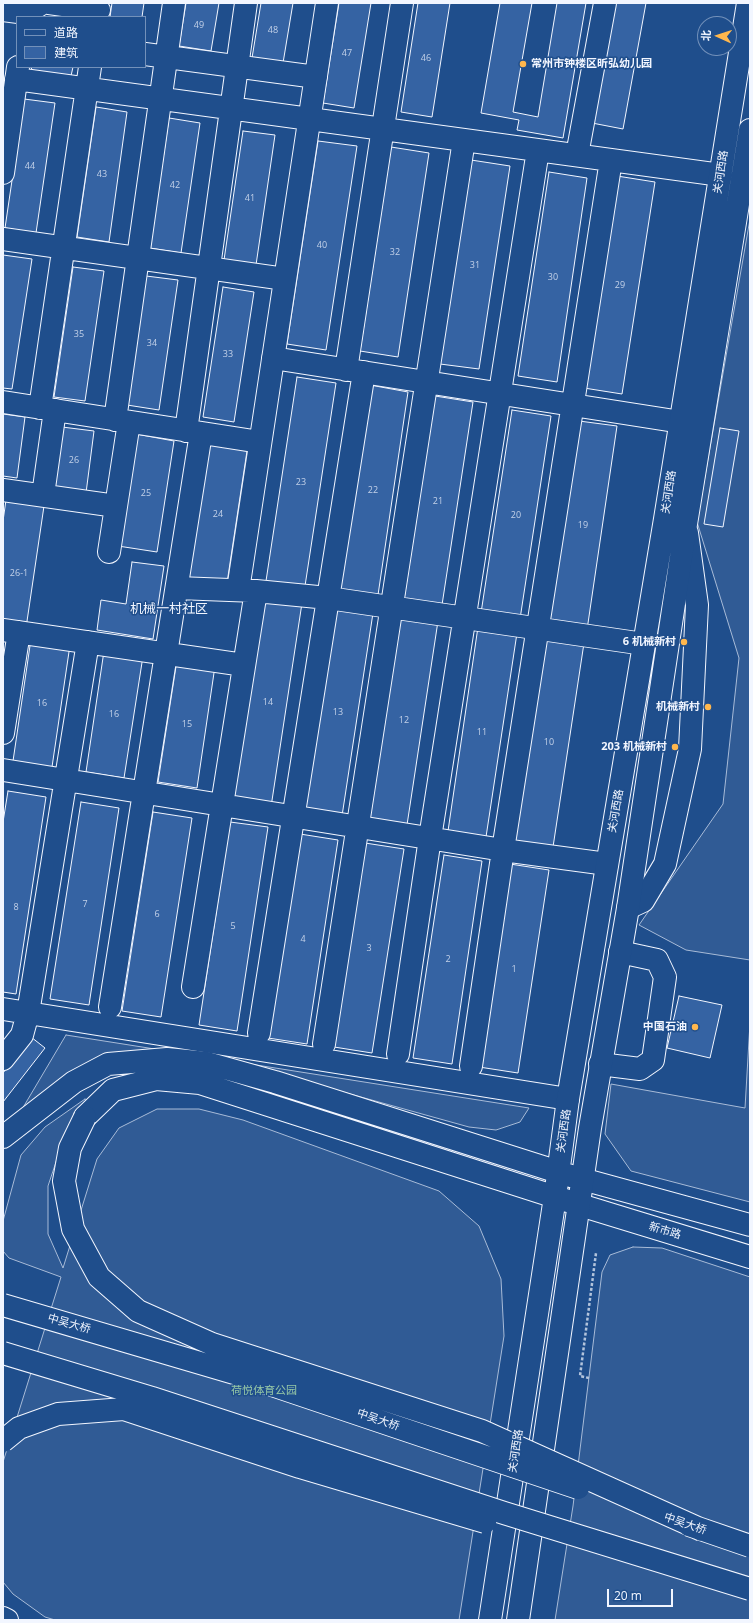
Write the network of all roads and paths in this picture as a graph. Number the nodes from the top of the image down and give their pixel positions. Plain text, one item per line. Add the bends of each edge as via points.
1 (49, 3) edge
2 (174, 3) edge
3 (246, 3) edge
4 (327, 3) edge
5 (402, 3) edge
6 (604, 3) edge
7 (748, 3) edge
8 (3, 10) edge
9 (99, 10) edge
10 (32, 11) edge
11 (146, 54) edge
12 (167, 57) junction
13 (237, 66) junction
14 (90, 68) edge
15 (17, 73) edge
16 (316, 76) junction
17 (87, 88) junction
18 (161, 98) junction
19 (231, 108) junction
20 (309, 118) junction
21 (383, 129) junction
22 (750, 130) edge
23 (464, 140) junction
24 (538, 150) junction
25 (578, 155) junction
26 (611, 160) junction
27 (3, 173) edge
28 (720, 175) junction
29 (3, 239) edge
30 (64, 248) junction
31 (138, 258) junction
32 (209, 268) junction
33 (285, 279) junction
34 (273, 358) junction
35 (355, 371) junction
36 (426, 383) junction
37 (500, 394) junction
38 (3, 402) edge
39 (573, 405) junction
40 (47, 409) junction
41 (122, 421) junction
42 (681, 422) junction
43 (193, 432) junction
44 (260, 442) junction
45 (3, 490) edge
46 (43, 496) junction
47 (116, 506) junction
48 (686, 524) junction
49 (109, 552) dead end
50 (177, 588) junction
51 (247, 590) junction
52 (328, 598) junction
53 (391, 607) junction
54 (465, 618) junction
55 (538, 629) junction
56 (11, 631) edge
57 (88, 642) junction
58 (644, 644) junction
59 (166, 654) junction
60 (244, 664) junction
61 (3, 733) edge
62 (3, 770) edge
63 (66, 781) junction
64 (144, 794) junction
65 (221, 806) junction
66 (294, 816) junction
67 (357, 827) junction
68 (430, 838) junction
69 (503, 850) junction
70 (607, 864) junction
71 (628, 908) junction
72 (620, 952) junction
73 (193, 987) dead end
74 (110, 1007) dead end
75 (3, 1009) edge
76 (28, 1013) junction
77 (259, 1033) dead end
78 (324, 1044) dead end
79 (398, 1054) dead end
80 (3, 1059) edge
81 (600, 1064) junction
82 (471, 1066) dead end
83 (568, 1099) junction
84 (3, 1136) edge
85 (558, 1172) junction
86 (582, 1179) junction
87 (555, 1197) junction
88 (580, 1205) junction
89 (750, 1226) edge
90 (596, 1252) dead end
91 (750, 1257) edge
92 (3, 1304) edge
93 (3, 1353) edge
94 (589, 1378) dead end
95 (3, 1441) edge
96 (702, 1530) junction
97 (750, 1546) edge
98 (686, 1569) junction
99 (750, 1589) edge
100 (3, 1618) edge
101 (7, 1620) edge
102 (490, 1620) edge
103 (518, 1620) edge

1 - 9 main road
2 - 12 main road
3 - 13 main road
4 - 16 main road
5 - 21 main road
6 - 25 main road
7 - 28 main road, 关河西路
8 - 10 main road
11 - 12 main road
12 - 13 main road
12 - 18 main road
13 - 16 main road
13 - 19 main road
14 - 17 main road
15 - 17 main road
15 - 27 main road
16 - 20 main road
17 - 18 main road
17 - 30 main road
18 - 19 main road
18 - 31 main road
19 - 20 main road
19 - 32 main road
20 - 21 main road
20 - 33 main road
21 - 23 main road
21 - 35 main road
22 - 48 main road, 关河西路
23 - 24 main road
23 - 36 main road
24 - 25 main road
24 - 37 main road
25 - 26 main road
26 - 28 main road
26 - 39 main road
28 - 42 main road, 关河西路
29 - 30 main road
30 - 31 main road
30 - 40 main road
31 - 32 main road
31 - 41 main road
32 - 33 main road
32 - 43 main road
33 - 34 main road
34 - 35 main road
34 - 44 main road
35 - 36 main road
35 - 52 main road
36 - 37 main road
36 - 53 main road
37 - 39 main road
37 - 54 main road
38 - 40 main road
39 - 42 main road
39 - 55 main road
40 - 41 main road
40 - 46 main road
41 - 43 main road
41 - 47 main road
42 - 58 main road, 关河西路
43 - 44 main road
43 - 50 main road
44 - 51 main road
45 - 46 main road
46 - 47 main road
47 - 49 main road
48 - 71 main road, 关河西路
48 - 71 main road via 697,605 690,749 665,864 643,901
50 - 51 main road
50 - 59 main road
51 - 52 main road
51 - 60 main road
52 - 53 main road
52 - 66 main road
53 - 54 main road
53 - 67 main road
54 - 55 main road
54 - 68 main road
55 - 58 main road
55 - 69 main road
56 - 57 main road
56 - 61 main road
57 - 59 main road
57 - 63 main road
58 - 70 main road, 关河西路
59 - 60 main road
59 - 64 main road
60 - 65 main road
62 - 63 main road
63 - 64 main road
63 - 76 main road
64 - 65 main road
64 - 74 main road
65 - 66 main road
65 - 73 main road
66 - 67 main road
66 - 77 main road
67 - 68 main road
67 - 78 main road
68 - 69 main road
68 - 79 main road
69 - 70 main road
69 - 82 main road
70 - 83 main road, 关河西路
71 - 72 main road, 关河西路
72 - 81 main road, 关河西路
72 - 81 main road via 657,960 665,977 653,1060 640,1069
75 - 76 main road
76 - 80 main road via 22,1035
76 - 83 main road
81 - 86 main road, 关河西路
83 - 85 main road, 关河西路
84 - 85 main road via 74,1082 108,1064 167,1059 208,1063 274,1082
85 - 86 main road
85 - 87 main road, 关河西路
86 - 88 main road, 关河西路
86 - 89 main road
87 - 88 main road, 新市路
87 - 96 main road, 新市路, bridge via 200,1083 156,1080 113,1090 84,1117 70,1148 64,1181 73,1229 99,1277 138,1311 212,1344 482,1431
87 - 102 main road, 关河西路
88 - 91 main road, 新市路
88 - 103 main road, 关河西路
90 - 94 path via 580,1376
92 - 96 main road, 中吴大桥, bridge via 251,1378
93 - 98 main road, bridge via 152,1398 504,1513
95 - 98 main road, bridge via 19,1428 58,1414 124,1409 300,1467 560,1544
96 - 97 main road, 中吴大桥, bridge
98 - 99 main road, bridge
100 - 101 main road

